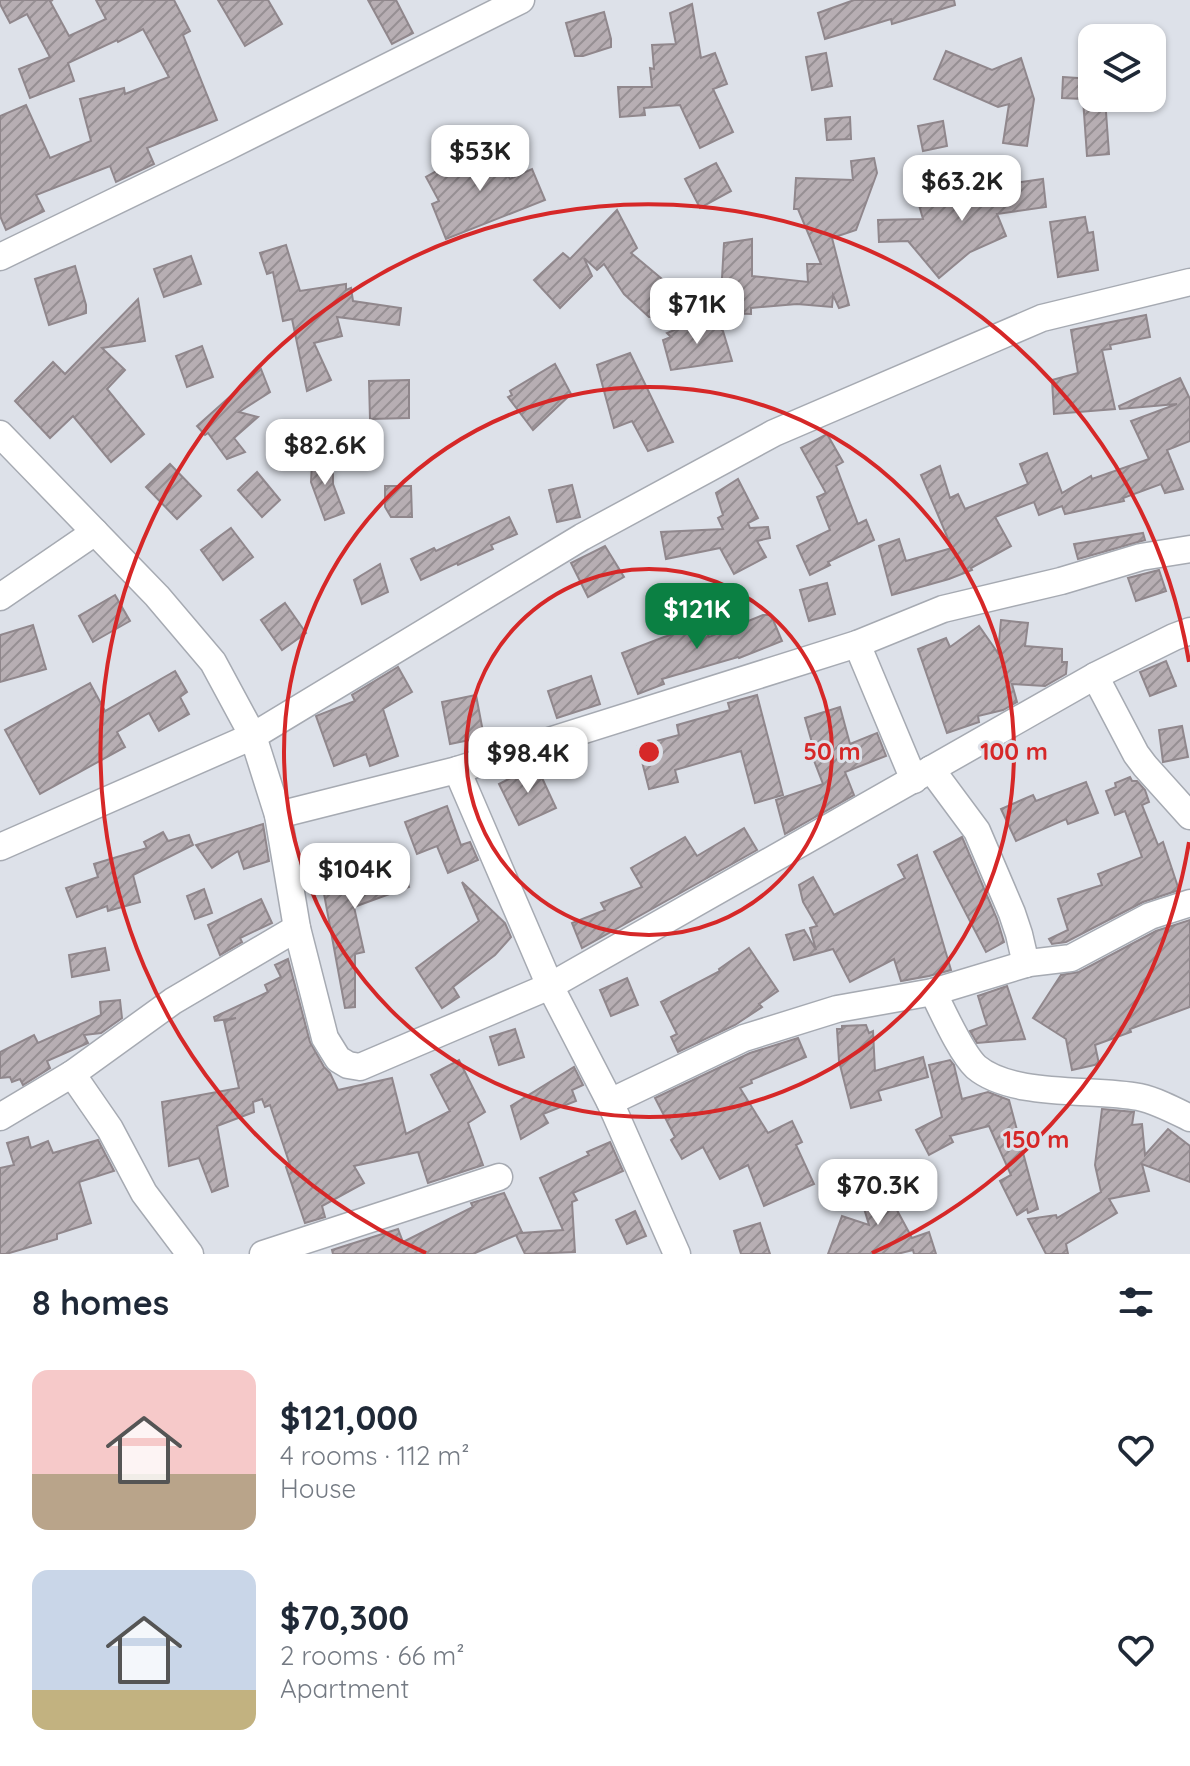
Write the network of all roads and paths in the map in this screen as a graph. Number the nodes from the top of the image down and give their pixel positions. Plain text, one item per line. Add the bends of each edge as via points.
1 (521, 0) edge
2 (0, 257) edge
3 (1190, 282) edge
4 (0, 434) edge
5 (95, 532) junction
6 (1190, 549) edge
7 (0, 597) edge
8 (1190, 631) edge
9 (857, 644) junction
10 (1095, 676) junction
11 (253, 736) junction
12 (457, 770) junction
13 (922, 774) junction
14 (278, 815) junction
15 (1190, 816) edge
16 (0, 847) edge
17 (1190, 903) edge
18 (297, 928) junction
19 (1026, 964) junction
20 (550, 986) junction
21 (933, 992) junction
22 (72, 1074) junction
23 (610, 1102) junction
24 (0, 1117) edge
25 (1190, 1118) edge
26 (499, 1177) dead end
27 (190, 1254) edge
28 (263, 1254) edge
29 (677, 1254) edge

1 - 2 street
3 - 11 street via 1042,318 774,433 582,537
4 - 5 street
5 - 7 street
5 - 11 street via 213,662
6 - 9 street via 943,609
8 - 10 street
9 - 12 street
9 - 13 street
10 - 13 street
10 - 15 street via 1136,754
11 - 14 street
11 - 16 street
12 - 14 street
12 - 20 street
13 - 19 street via 977,831 1012,913
13 - 20 street
14 - 18 street
17 - 19 street via 1150,916 1076,956
18 - 20 street via 325,1038 348,1065 360,1067
18 - 22 street via 173,1001
19 - 21 street
20 - 23 street
21 - 23 street via 837,1009 744,1038
21 - 25 street via 965,1053 993,1077 1030,1088 1141,1097
22 - 24 street
22 - 27 street via 110,1129 144,1193
23 - 29 street
26 - 28 street

